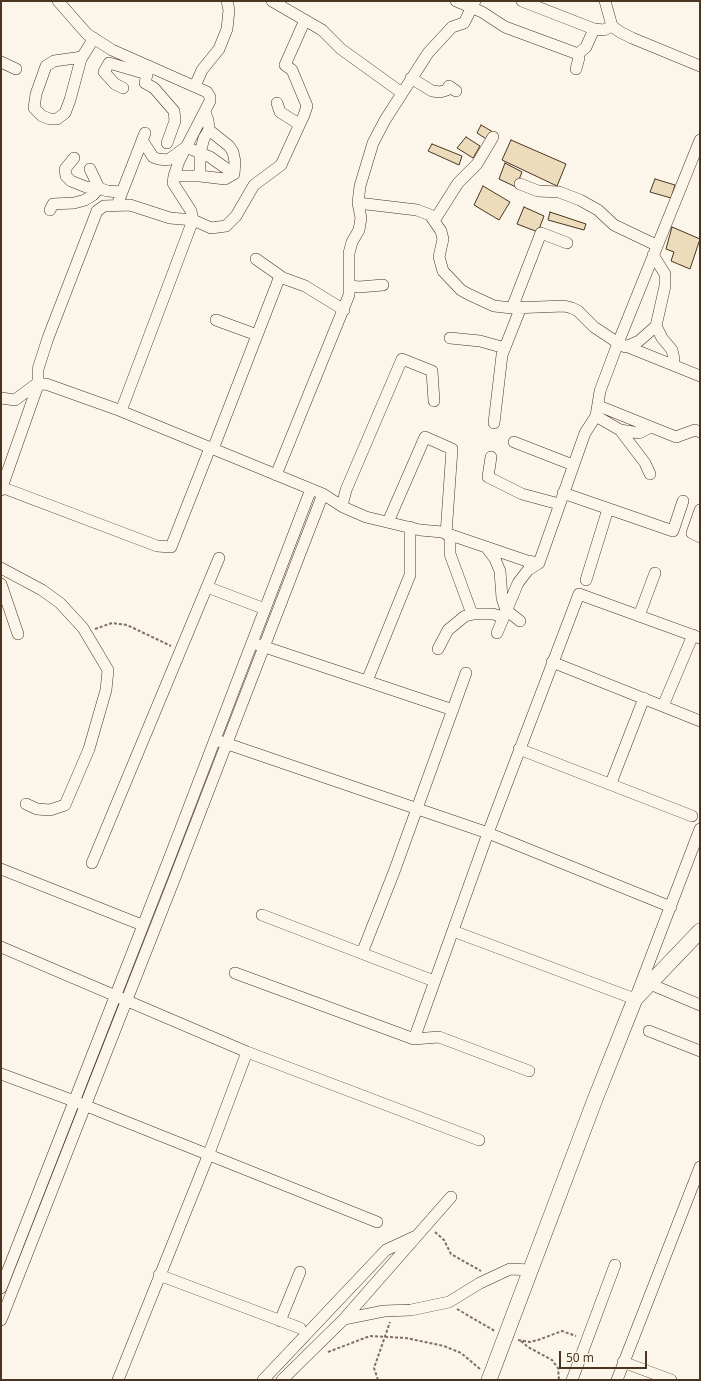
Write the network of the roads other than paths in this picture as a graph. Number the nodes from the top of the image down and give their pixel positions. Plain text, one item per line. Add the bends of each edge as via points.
1 (58, 1) edge
2 (227, 1) edge
3 (272, 1) edge
4 (456, 1) edge
5 (522, 1) edge
6 (605, 1) edge
7 (474, 4) edge
8 (305, 20) junction
9 (612, 26) junction
10 (594, 29) junction
11 (94, 38) junction
12 (578, 54) junction
13 (82, 57) junction
14 (1, 62) edge
15 (700, 66) edge
16 (16, 69) dead end
17 (576, 69) dead end
18 (148, 70) junction
19 (411, 78) junction
20 (195, 86) junction
21 (123, 88) dead end
22 (456, 91) dead end
23 (402, 93) junction
24 (276, 103) dead end
25 (205, 112) junction
26 (299, 124) junction
27 (209, 130) junction
28 (493, 137) dead end
29 (700, 140) edge
30 (167, 143) dead end
31 (186, 147) junction
32 (200, 153) junction
33 (74, 158) dead end
34 (90, 169) dead end
35 (234, 174) junction
36 (174, 176) junction
37 (200, 176) junction
38 (520, 184) dead end
39 (99, 188) junction
40 (122, 192) junction
41 (358, 203) junction
42 (117, 205) junction
43 (50, 210) dead end
44 (193, 220) junction
45 (434, 221) junction
46 (567, 243) dead end
47 (654, 250) junction
48 (256, 259) dead end
49 (280, 276) junction
50 (383, 285) dead end
51 (350, 286) junction
52 (516, 308) junction
53 (344, 310) junction
54 (216, 320) dead end
55 (656, 326) junction
56 (257, 335) junction
57 (450, 338) dead end
58 (621, 345) junction
59 (505, 348) junction
60 (673, 366) junction
61 (700, 376) edge
62 (38, 385) junction
63 (1, 398) edge
64 (434, 402) dead end
65 (121, 411) junction
66 (598, 411) junction
67 (494, 423) dead end
68 (651, 427) junction
69 (620, 430) junction
70 (700, 432) edge
71 (514, 442) dead end
72 (212, 448) junction
73 (491, 457) dead end
74 (573, 465) junction
75 (650, 474) dead end
76 (276, 475) junction
77 (1, 488) edge
78 (312, 489) junction
79 (563, 493) junction
80 (323, 494) junction
81 (683, 502) dead end
82 (559, 504) junction
83 (342, 506) junction
84 (608, 509) junction
85 (700, 510) edge
86 (388, 522) junction
87 (410, 527) junction
88 (448, 534) junction
89 (700, 537) edge
90 (486, 547) junction
91 (219, 558) dead end
92 (539, 563) junction
93 (1, 568) edge
94 (655, 573) dead end
95 (586, 580) dead end
96 (1, 584) edge
97 (207, 587) junction
98 (265, 609) junction
99 (504, 613) junction
100 (472, 614) junction
101 (639, 616) junction
102 (520, 621) dead end
103 (497, 633) dead end
104 (18, 634) dead end
105 (696, 636) edge
106 (252, 642) junction
107 (263, 647) junction
108 (438, 650) dead end
109 (552, 662) junction
110 (466, 673) dead end
111 (366, 681) junction
112 (644, 698) junction
113 (663, 706) junction
114 (453, 710) junction
115 (700, 721) edge
116 (214, 740) junction
117 (226, 744) junction
118 (519, 749) junction
119 (611, 783) junction
120 (26, 804) dead end
121 (418, 810) junction
122 (692, 816) dead end
123 (700, 829) edge
124 (488, 833) junction
125 (92, 863) dead end
126 (1, 869) edge
127 (671, 907) junction
128 (262, 915) dead end
129 (142, 925) junction
130 (453, 931) junction
131 (700, 931) edge
132 (1, 948) edge
133 (362, 953) junction
134 (235, 973) dead end
135 (434, 981) junction
136 (650, 984) junction
137 (116, 997) junction
138 (635, 999) junction
139 (126, 1001) junction
140 (700, 1005) edge
141 (649, 1031) dead end
142 (414, 1039) junction
143 (700, 1051) edge
144 (247, 1052) junction
145 (529, 1071) dead end
146 (1, 1074) edge
147 (74, 1101) junction
148 (86, 1106) junction
149 (479, 1140) dead end
150 (208, 1156) junction
151 (700, 1167) edge
152 (451, 1197) dead end
153 (377, 1222) dead end
154 (417, 1235) junction
155 (615, 1265) dead end
156 (531, 1270) junction
157 (300, 1272) dead end
158 (159, 1275) junction
159 (1, 1288) edge
160 (344, 1319) junction
161 (1, 1320) edge
162 (280, 1321) junction
163 (300, 1328) dead end
164 (623, 1362) junction
165 (490, 1379) edge
166 (118, 1380) edge
167 (263, 1380) edge
168 (282, 1380) edge
169 (572, 1380) edge
170 (617, 1380) edge
171 (671, 1380) edge

1 - 11 street via 87,34
2 - 20 street via 227,29 219,49 202,70
3 - 8 street
4 - 7 street
5 - 10 street
6 - 9 street
7 - 12 street via 505,27
7 - 19 street via 464,23 452,27 441,38
8 - 23 street via 322,30 341,49
8 - 26 street via 285,65 292,70 307,106
9 - 10 street via 604,30
9 - 15 street via 632,38
10 - 12 street via 586,48
11 - 13 street
11 - 18 street
12 - 17 street
13 - 13 street via 65,113 57,119 42,116 34,108 46,66 54,60
14 - 16 street
18 - 20 street
18 - 21 street via 109,63 104,72 115,84
18 - 30 street via 145,83 154,88 174,111 175,121
19 - 22 street via 432,91 447,90 449,86
19 - 23 street
20 - 25 street via 207,92 210,98
23 - 41 street via 373,143 360,186
24 - 26 street via 280,112
25 - 27 street
25 - 31 street
26 - 44 street via 282,165 254,185 236,216 226,226 210,228
27 - 32 street
27 - 35 street via 233,152
28 - 45 street via 477,164 458,183
29 - 47 street
31 - 32 street
31 - 36 street
31 - 40 street via 168,160 153,157 143,137
32 - 35 street
32 - 37 street
33 - 39 street via 65,169 66,176 86,187
34 - 39 street
35 - 37 street via 225,179
36 - 37 street
36 - 44 street via 173,183 191,211
38 - 47 street via 538,191 559,192 580,200
39 - 40 street
39 - 43 street via 85,200 52,204
40 - 42 street
41 - 45 street via 422,211
41 - 51 street via 361,218 349,253
42 - 44 street via 130,205 170,218
42 - 62 street via 100,207 94,217 48,338 38,369
44 - 65 street
45 - 52 street via 441,231 440,265 450,279 461,290 487,304
46 - 52 street via 541,233
47 - 55 street via 665,274 665,286
47 - 58 street
48 - 49 street
49 - 53 street via 305,286
49 - 56 street
50 - 51 street
51 - 53 street
52 - 58 street via 572,308
52 - 59 street
53 - 76 street
54 - 56 street
55 - 58 street via 639,340
55 - 60 street via 672,350
56 - 72 street
57 - 59 street via 480,341
58 - 60 street
58 - 66 street via 600,391
59 - 67 street
60 - 61 street
62 - 63 street via 15,400
62 - 65 street via 46,384
62 - 77 street
64 - 83 street via 432,371 402,359 346,490
65 - 72 street
66 - 68 street
66 - 69 street
66 - 74 street
68 - 69 street via 639,433
68 - 70 street via 676,437 695,430
69 - 75 street via 645,463
71 - 74 street
72 - 76 street
72 - 77 street via 171,547 157,546
73 - 82 street via 488,476 522,494
74 - 79 street
76 - 78 street
78 - 80 street
78 - 98 street
79 - 82 street
79 - 84 street
80 - 83 street
80 - 107 street
81 - 84 street via 673,531
82 - 92 street
83 - 86 street via 366,517
84 - 95 street
85 - 89 street via 692,533
86 - 87 street
86 - 88 street via 425,437 452,449
87 - 88 street
87 - 111 street via 410,574
88 - 90 street
88 - 100 street via 450,554
90 - 92 street
90 - 99 street via 500,571
91 - 97 street
92 - 99 street via 528,570 518,583
93 - 120 street via 60,603 74,618 108,670 106,690 89,749 65,805 50,810 37,809
94 - 101 street
96 - 104 street
97 - 98 street
97 - 125 street
98 - 106 street
99 - 100 street
99 - 102 street
99 - 103 street
100 - 108 street via 448,630
101 - 105 street
101 - 109 street via 579,594
105 - 113 street
106 - 107 street
106 - 116 street
107 - 111 street
107 - 117 street
109 - 112 street
109 - 118 street
110 - 114 street
111 - 114 street
112 - 113 street
112 - 119 street
113 - 115 street
114 - 121 street
116 - 117 street
116 - 129 street via 172,854
117 - 121 street
117 - 139 street
118 - 119 street
118 - 124 street
119 - 122 street
121 - 124 street
121 - 133 street
123 - 127 street
124 - 127 street
124 - 130 street
126 - 129 street
127 - 138 street
128 - 133 street
129 - 137 street
130 - 135 street
130 - 138 street
131 - 136 street
132 - 137 street
133 - 135 street
134 - 142 street
135 - 142 street
136 - 138 street
136 - 140 street
137 - 139 street
137 - 147 street
138 - 156 street
139 - 144 street
139 - 148 street
141 - 143 street
142 - 145 street via 439,1037
144 - 149 street
144 - 150 street
146 - 147 street
147 - 148 street
147 - 159 street
148 - 150 street
148 - 161 street
150 - 153 street
150 - 158 street
151 - 164 street
152 - 154 street
154 - 160 street
154 - 167 street via 386,1250
155 - 169 street
156 - 160 street via 510,1268 449,1302
156 - 165 street
157 - 162 street
158 - 162 street
158 - 166 street
160 - 168 street
162 - 163 street
164 - 170 street
164 - 171 street

